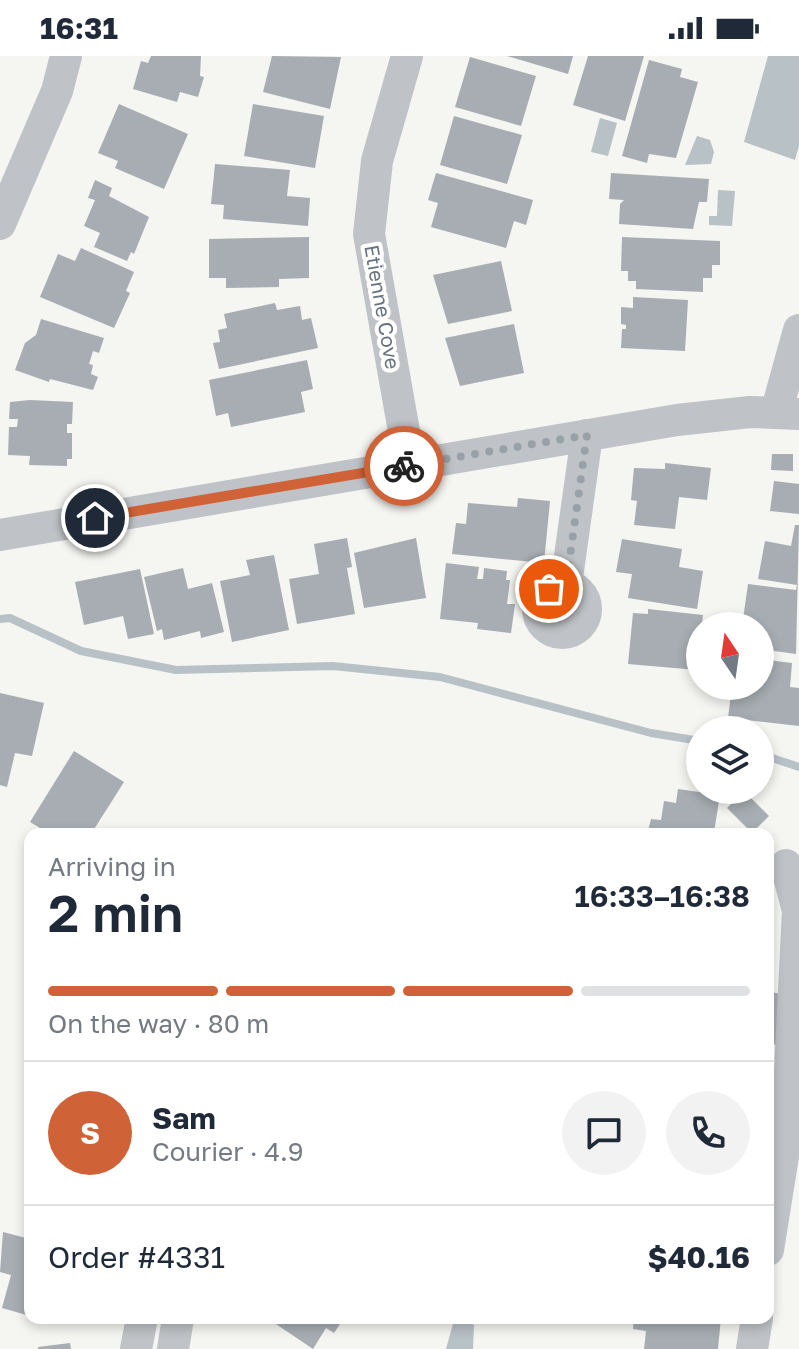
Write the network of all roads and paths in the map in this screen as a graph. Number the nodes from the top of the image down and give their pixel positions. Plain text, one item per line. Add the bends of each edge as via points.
1 (66, 56) edge
2 (407, 56) edge
3 (0, 224) edge
4 (799, 330) edge
5 (787, 414) edge
6 (587, 435) junction
7 (410, 465) junction
8 (0, 535) edge
9 (566, 585) dead end
10 (786, 865) dead end
11 (777, 1129) edge
12 (774, 1169) edge
13 (141, 1324) edge
14 (177, 1324) edge
15 (756, 1324) edge
16 (136, 1349) edge
17 (173, 1349) edge
18 (752, 1349) edge

1 - 3 street via 57,91
2 - 7 street, Etienne Cove via 377,161 369,234
4 - 5 street
5 - 6 street via 677,420
6 - 7 street
6 - 9 street
7 - 8 street
10 - 11 street via 798,911
11 - 12 street
13 - 16 street
14 - 17 street
15 - 18 street

